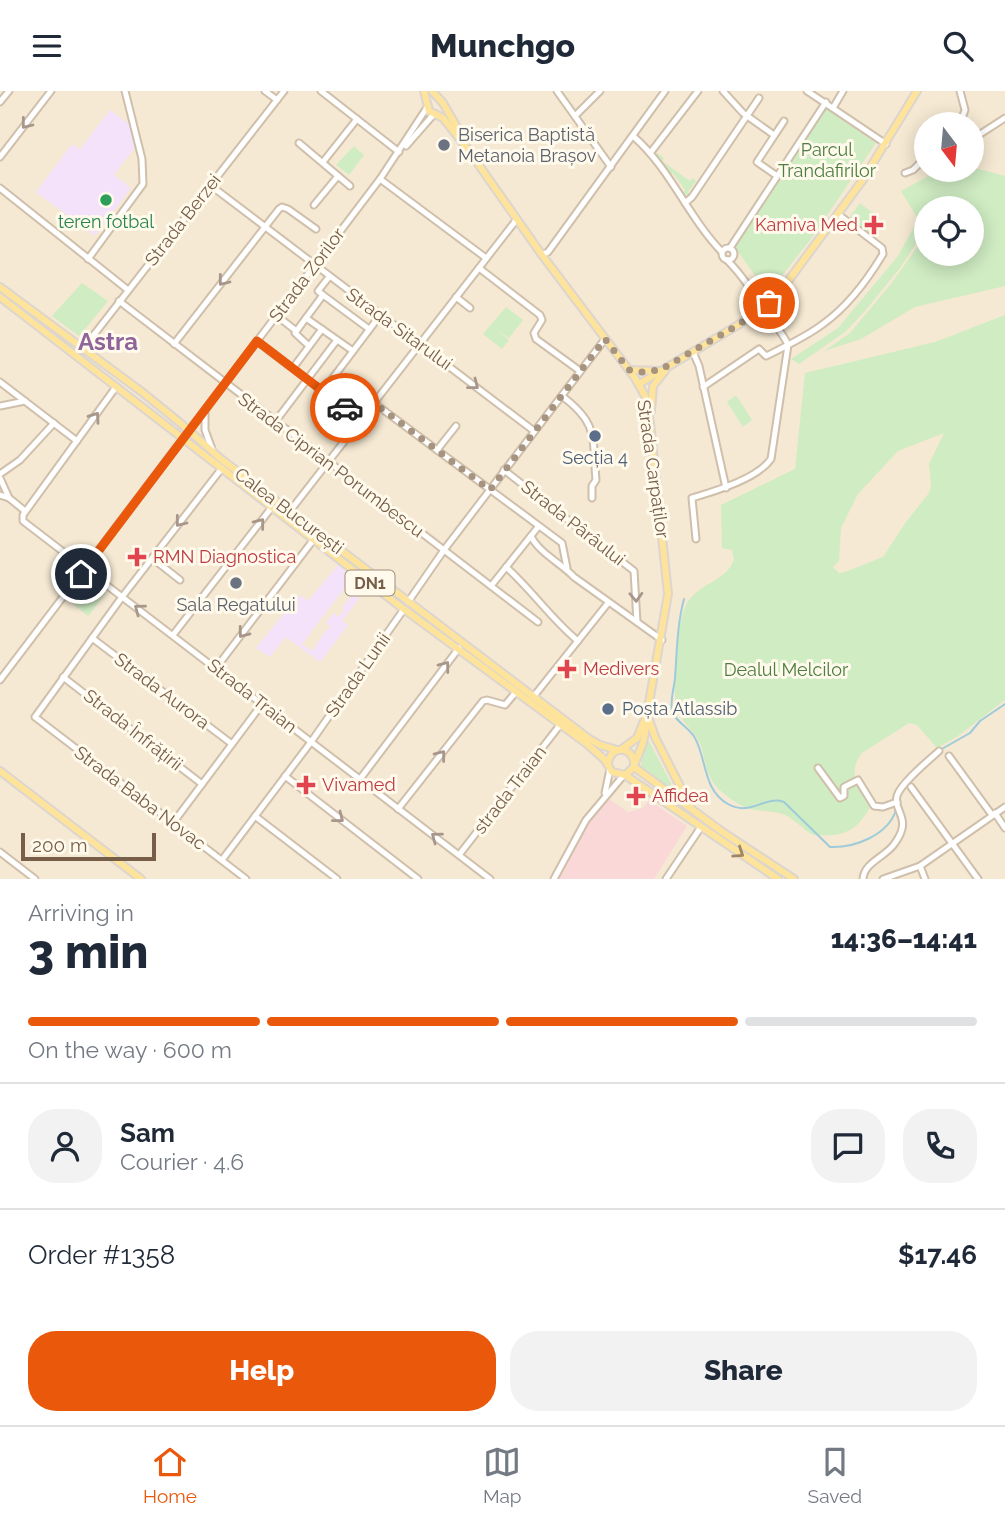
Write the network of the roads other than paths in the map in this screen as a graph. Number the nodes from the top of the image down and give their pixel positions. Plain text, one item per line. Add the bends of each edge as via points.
1 (9, 91) edge
2 (51, 91) edge
3 (125, 91) edge
4 (265, 91) edge
5 (284, 91) edge
6 (321, 91) edge
7 (424, 91) edge
8 (432, 91) edge
9 (557, 91) edge
10 (600, 91) edge
11 (665, 91) edge
12 (698, 91) edge
13 (723, 91) edge
14 (807, 91) edge
15 (843, 91) edge
16 (917, 91) edge
17 (960, 91) edge
18 (759, 98) dead end
19 (277, 100) junction
20 (0, 101) edge
21 (826, 102) junction
22 (441, 103) junction
23 (428, 105) junction
24 (833, 108) junction
25 (964, 112) edge
26 (435, 115) junction
27 (575, 116) junction
28 (747, 116) junction
29 (1005, 118) edge
30 (357, 119) junction
31 (784, 121) dead end
32 (984, 132) edge
33 (774, 135) junction
34 (633, 136) junction
35 (299, 143) dead end
36 (886, 144) junction
37 (469, 151) junction
38 (400, 152) junction
39 (651, 152) junction
40 (0, 157) edge
41 (323, 162) junction
42 (611, 167) junction
43 (914, 169) edge
44 (905, 173) dead end
45 (338, 176) junction
46 (777, 177) junction
47 (380, 179) junction
48 (211, 185) junction
49 (350, 186) dead end
50 (0, 188) edge
51 (685, 203) junction
52 (314, 205) dead end
53 (839, 215) junction
54 (517, 219) junction
55 (265, 226) junction
56 (316, 229) dead end
57 (730, 248) junction
58 (722, 252) junction
59 (542, 255) junction
60 (734, 255) junction
61 (486, 258) junction
62 (89, 259) junction
63 (727, 260) junction
64 (315, 266) junction
65 (479, 268) junction
66 (736, 268) junction
67 (329, 277) junction
68 (0, 287) edge
69 (128, 290) junction
70 (323, 295) junction
71 (0, 297) edge
72 (456, 297) junction
73 (119, 301) junction
74 (470, 308) dead end
75 (763, 308) junction
76 (381, 314) junction
77 (276, 316) junction
78 (306, 318) junction
79 (322, 329) junction
80 (369, 329) junction
81 (295, 330) junction
82 (605, 339) junction
83 (337, 340) junction
84 (257, 341) junction
85 (420, 343) junction
86 (174, 344) junction
87 (788, 345) junction
88 (309, 346) junction
89 (82, 350) junction
90 (353, 351) junction
91 (693, 352) junction
92 (674, 363) junction
93 (293, 369) junction
94 (629, 370) junction
95 (660, 370) junction
96 (580, 372) junction
97 (308, 380) junction
98 (0, 381) edge
99 (224, 383) junction
100 (639, 384) junction
101 (116, 387) junction
102 (703, 387) junction
103 (323, 391) junction
104 (562, 395) junction
105 (26, 401) junction
106 (374, 403) junction
107 (207, 405) junction
108 (0, 406) edge
109 (360, 420) junction
110 (275, 422) junction
111 (54, 423) junction
112 (650, 423) junction
113 (456, 426) dead end
114 (188, 430) junction
115 (534, 431) junction
116 (182, 439) junction
117 (77, 441) junction
118 (438, 450) junction
119 (221, 459) junction
120 (327, 462) junction
121 (222, 468) junction
122 (504, 470) junction
123 (0, 476) edge
124 (726, 488) junction
125 (490, 490) junction
126 (0, 495) edge
127 (9, 498) junction
128 (593, 498) dead end
129 (272, 507) junction
130 (25, 511) junction
131 (290, 511) junction
132 (538, 527) junction
133 (531, 536) junction
134 (314, 539) junction
135 (696, 539) dead end
136 (444, 550) junction
137 (152, 558) junction
138 (506, 567) junction
139 (567, 568) junction
140 (84, 569) junction
141 (180, 580) dead end
142 (491, 586) junction
143 (122, 597) junction
144 (608, 603) junction
145 (406, 605) junction
146 (538, 622) dead end
147 (637, 622) junction
148 (173, 635) junction
149 (92, 638) junction
150 (662, 639) junction
151 (578, 641) junction
152 (458, 648) junction
153 (216, 668) junction
154 (63, 677) junction
155 (0, 680) edge
156 (516, 692) junction
157 (534, 696) junction
158 (262, 704) junction
159 (647, 714) junction
160 (560, 725) junction
161 (311, 742) junction
162 (232, 744) junction
163 (620, 749) junction
164 (939, 751) dead end
165 (949, 756) dead end
166 (634, 765) junction
167 (609, 768) junction
168 (818, 768) dead end
169 (0, 771) edge
170 (285, 776) junction
171 (624, 776) junction
172 (360, 779) junction
173 (202, 784) junction
174 (911, 787) dead end
175 (604, 796) junction
176 (897, 802) junction
177 (1005, 807) edge
178 (398, 809) junction
179 (695, 812) junction
180 (993, 814) junction
181 (255, 816) junction
182 (173, 823) junction
183 (701, 827) junction
184 (1005, 828) edge
185 (953, 843) junction
186 (0, 852) edge
187 (459, 855) junction
188 (222, 860) junction
189 (919, 866) junction
190 (35, 879) edge
191 (141, 879) edge
192 (246, 879) edge
193 (337, 879) edge
194 (418, 879) edge
195 (490, 879) edge
196 (554, 879) edge
197 (666, 879) edge
198 (778, 879) edge
199 (794, 879) edge
200 (863, 879) edge
201 (883, 879) edge
202 (925, 879) edge
203 (978, 879) edge

1 - 20 street
2 -> 40 street
3 - 62 street via 142,159 143,184
4 - 19 street
5 - 19 street, Strada Berzei
6 - 30 street
7 - 23 main road, Strada Carpaților
8 - 22 main road, Strada Carpaților
9 - 27 street
10 - 27 street
11 - 34 street
12 - 39 street
13 - 28 street
14 - 21 street
15 - 24 street
16 - 36 main road
17 - 25 street
18 - 28 street
19 - 48 street, Strada Berzei
21 - 24 street
21 - 46 street
22 - 23 main road via 434,99
22 - 26 main road via 441,113
22 - 37 main road, Strada Carpaților
23 - 26 main road, Strada Carpaților
23 - 38 street, Strada Zorilor
24 - 36 street
26 - 37 main road, Strada Carpaților via 446,121
26 - 38 street, Strada Zorilor
27 - 42 street
28 - 33 street
28 - 51 street
29 - 32 street
30 - 38 street
30 - 41 street
31 - 33 street
33 - 46 street via 757,163
34 - 39 street
34 - 42 street
35 - 41 street
36 - 53 main road
37 - 54 main road, Strada Carpaților
38 - 47 street, Strada Zorilor
39 - 51 street
41 - 45 street
42 - 59 street
43 - 44 street
45 - 49 street
45 - 52 street
46 - 57 street
47 - 61 street
47 - 64 street, Strada Zorilor
48 - 55 street, Strada Sitarului
48 - 69 street, Strada Berzei
50 - 62 street
51 - 58 street
53 - 75 main road via 789,283
53 - 87 street via 883,254 837,313
54 - 59 main road, Strada Carpaților
54 - 61 street
55 - 56 street via 282,207
55 - 64 street, Strada Sitarului
55 -> 86 street
57 - 58 street
57 - 60 street
58 - 63 street
59 - 82 main road, Strada Carpaților
60 - 63 street
60 - 66 street
61 - 65 street
62 - 69 street
63 - 66 street
64 - 67 street, Strada Sitarului
64 - 77 street, Strada Zorilor
65 - 72 street
65 - 96 street via 540,316 536,338
66 - 75 street
67 - 70 street via 318,291
67 - 76 street, Strada Sitarului
68 - 89 main road, Calea București / DN1
69 - 73 street, Strada Berzei
70 - 78 street
70 - 80 street, Strada Sitarului
71 - 101 main road, Calea București / DN1
72 - 74 street
72 - 85 street
73 - 86 street, Strada Ciprian Porumbescu
73 - 89 street, Strada Berzei
75 - 87 street
75 - 91 main road
76 - 80 street
76 - 85 street, Strada Sitarului
77 - 81 street
77 - 84 street, Strada Zorilor
78 - 79 street
78 - 81 street
79 - 83 street
79 - 88 street
80 - 90 street
81 - 88 street
82 - 94 main road, Strada Carpaților
82 - 96 street, Strada Pârâului
83 - 90 street
83 - 97 street
84 - 93 street
84 - 99 street, Strada Zorilor
85 - 106 street
85 -> 115 street, Strada Sitarului
86 - 99 street, Strada Ciprian Porumbescu
87 - 102 street via 766,356 759,349
87 - 124 street via 771,459
88 - 93 street
89 - 114 main road, Calea București / DN1
90 - 103 street
91 - 92 main road
91 - 102 street
92 - 95 main road
92 - 112 main road via 653,386
93 - 97 street
94 - 95 main road
94 - 100 main road, Strada Carpaților
95 - 100 main road
96 - 104 street, Strada Pârâului
97 - 103 street
97 - 110 street
98 - 105 street
99 - 107 street, Strada Zorilor
99 - 110 street, Strada Ciprian Porumbescu
100 - 112 main road, Strada Carpaților
101 - 116 main road, Calea București / DN1
117 -> 101 street
102 - 124 street
103 - 109 street
104 - 115 street, Strada Pârâului
104 - 128 street, Strada Pârâului via 590,425 596,480
105 - 108 street
105 - 111 street
106 - 109 street
106 - 118 street
107 - 114 street, Strada Zorilor
107 - 119 street via 205,433
109 - 120 street
110 - 120 street, Strada Ciprian Porumbescu
111 - 117 street
111 - 123 street
112 - 150 main road, Strada Carpaților via 668,579
113 - 118 street
114 - 116 street, Strada Zorilor
114 - 119 main road, Calea București / DN1
115 - 122 street, Strada Pârâului
116 - 121 main road, Calea București / DN1
116 - 140 street, Strada Zorilor
117 - 130 street
118 - 125 street
119 - 131 main road, Calea București / DN1
120 - 131 street
120 - 136 street, Strada Ciprian Porumbescu
121 - 129 main road, Calea București / DN1
121 -> 137 street
122 - 125 street, Strada Pârâului
122 -> 147 street, Strada Pârâului via 634,571
123 - 127 street
124 - 135 street via 692,498
125 - 132 street
125 - 136 street, Strada Pârâului
126 - 127 street
127 - 130 street
129 - 134 main road, Calea București / DN1
148 -> 129 street
130 - 140 street, Strada Traian via 23,521
131 - 145 main road, Calea București / DN1
132 - 133 street
132 - 139 street via 564,545
133 - 138 street
133 - 139 street
134 - 145 main road, Calea București / DN1
134 -> 153 street
136 - 142 street
136 - 145 street, Strada Pârâului
137 - 141 street
137 - 143 street
138 - 142 street
138 - 151 street
139 - 144 street
140 - 143 street, Strada Traian
140 - 155 street, Strada Zorilor
142 - 146 street
148 -> 143 street, Strada Traian
143 - 149 street
144 - 147 street
144 - 151 street
145 - 152 main road, Calea București / DN1
145 - 157 main road, Calea București / DN1
145 - 161 street, Strada Lunii
147 - 150 street
148 - 153 street, Strada Traian
149 - 154 street
149 - 162 street, Strada Aurora
150 - 159 main road, Strada Carpaților
151 - 157 street
152 - 156 main road, Calea București / DN1
172 -> 152 street
153 - 158 street, Strada Traian
154 - 173 street, Strada Înfrățirii
154 - 182 street, Strada Baba Novac via 35,717
156 - 160 main road, Calea București / DN1
178 -> 156 street via 483,701 505,705
157 - 163 main road, Calea București / DN1 via 588,738
158 - 161 street, Strada Traian
158 - 162 street
159 - 163 main road, Strada Carpaților via 637,738
159 - 166 main road, Strada Carpaților via 645,737
159 - 179 main road via 663,755
160 - 167 main road, Calea București / DN1
160 - 187 street, strada Traian
161 - 170 street, Strada Lunii
161 - 172 street, Strada Traian
162 - 173 street
163 - 166 main road, DN1 via 630,752
163 - 167 main road via 609,758
164 - 176 street via 900,790
165 - 180 street
166 - 171 main road
166 - 179 main road, DN1
167 - 171 main road, DN1
167 - 175 street
168 - 176 street via 840,798 844,786 858,780 874,806
169 - 191 main road
170 - 181 street, Strada Lunii
170 -> 194 street
171 - 175 street
171 - 183 main road, DN1
172 - 178 street, Strada Traian
173 - 182 street
174 - 185 street
175 - 196 street
176 - 200 street via 903,824 898,838 867,866
177 - 180 street
187 -> 178 street, Strada Traian
179 - 199 main road, DN1
180 - 184 street
180 - 185 street
181 - 188 street, Strada Lunii
181 - 193 street
182 - 188 street, Strada Baba Novac
183 - 197 street
183 -> 198 main road, DN1
185 - 189 street
185 - 203 street
186 - 190 street
187 - 195 street, Strada Traian
188 - 192 street, Strada Baba Novac
189 - 201 street
189 - 202 street

